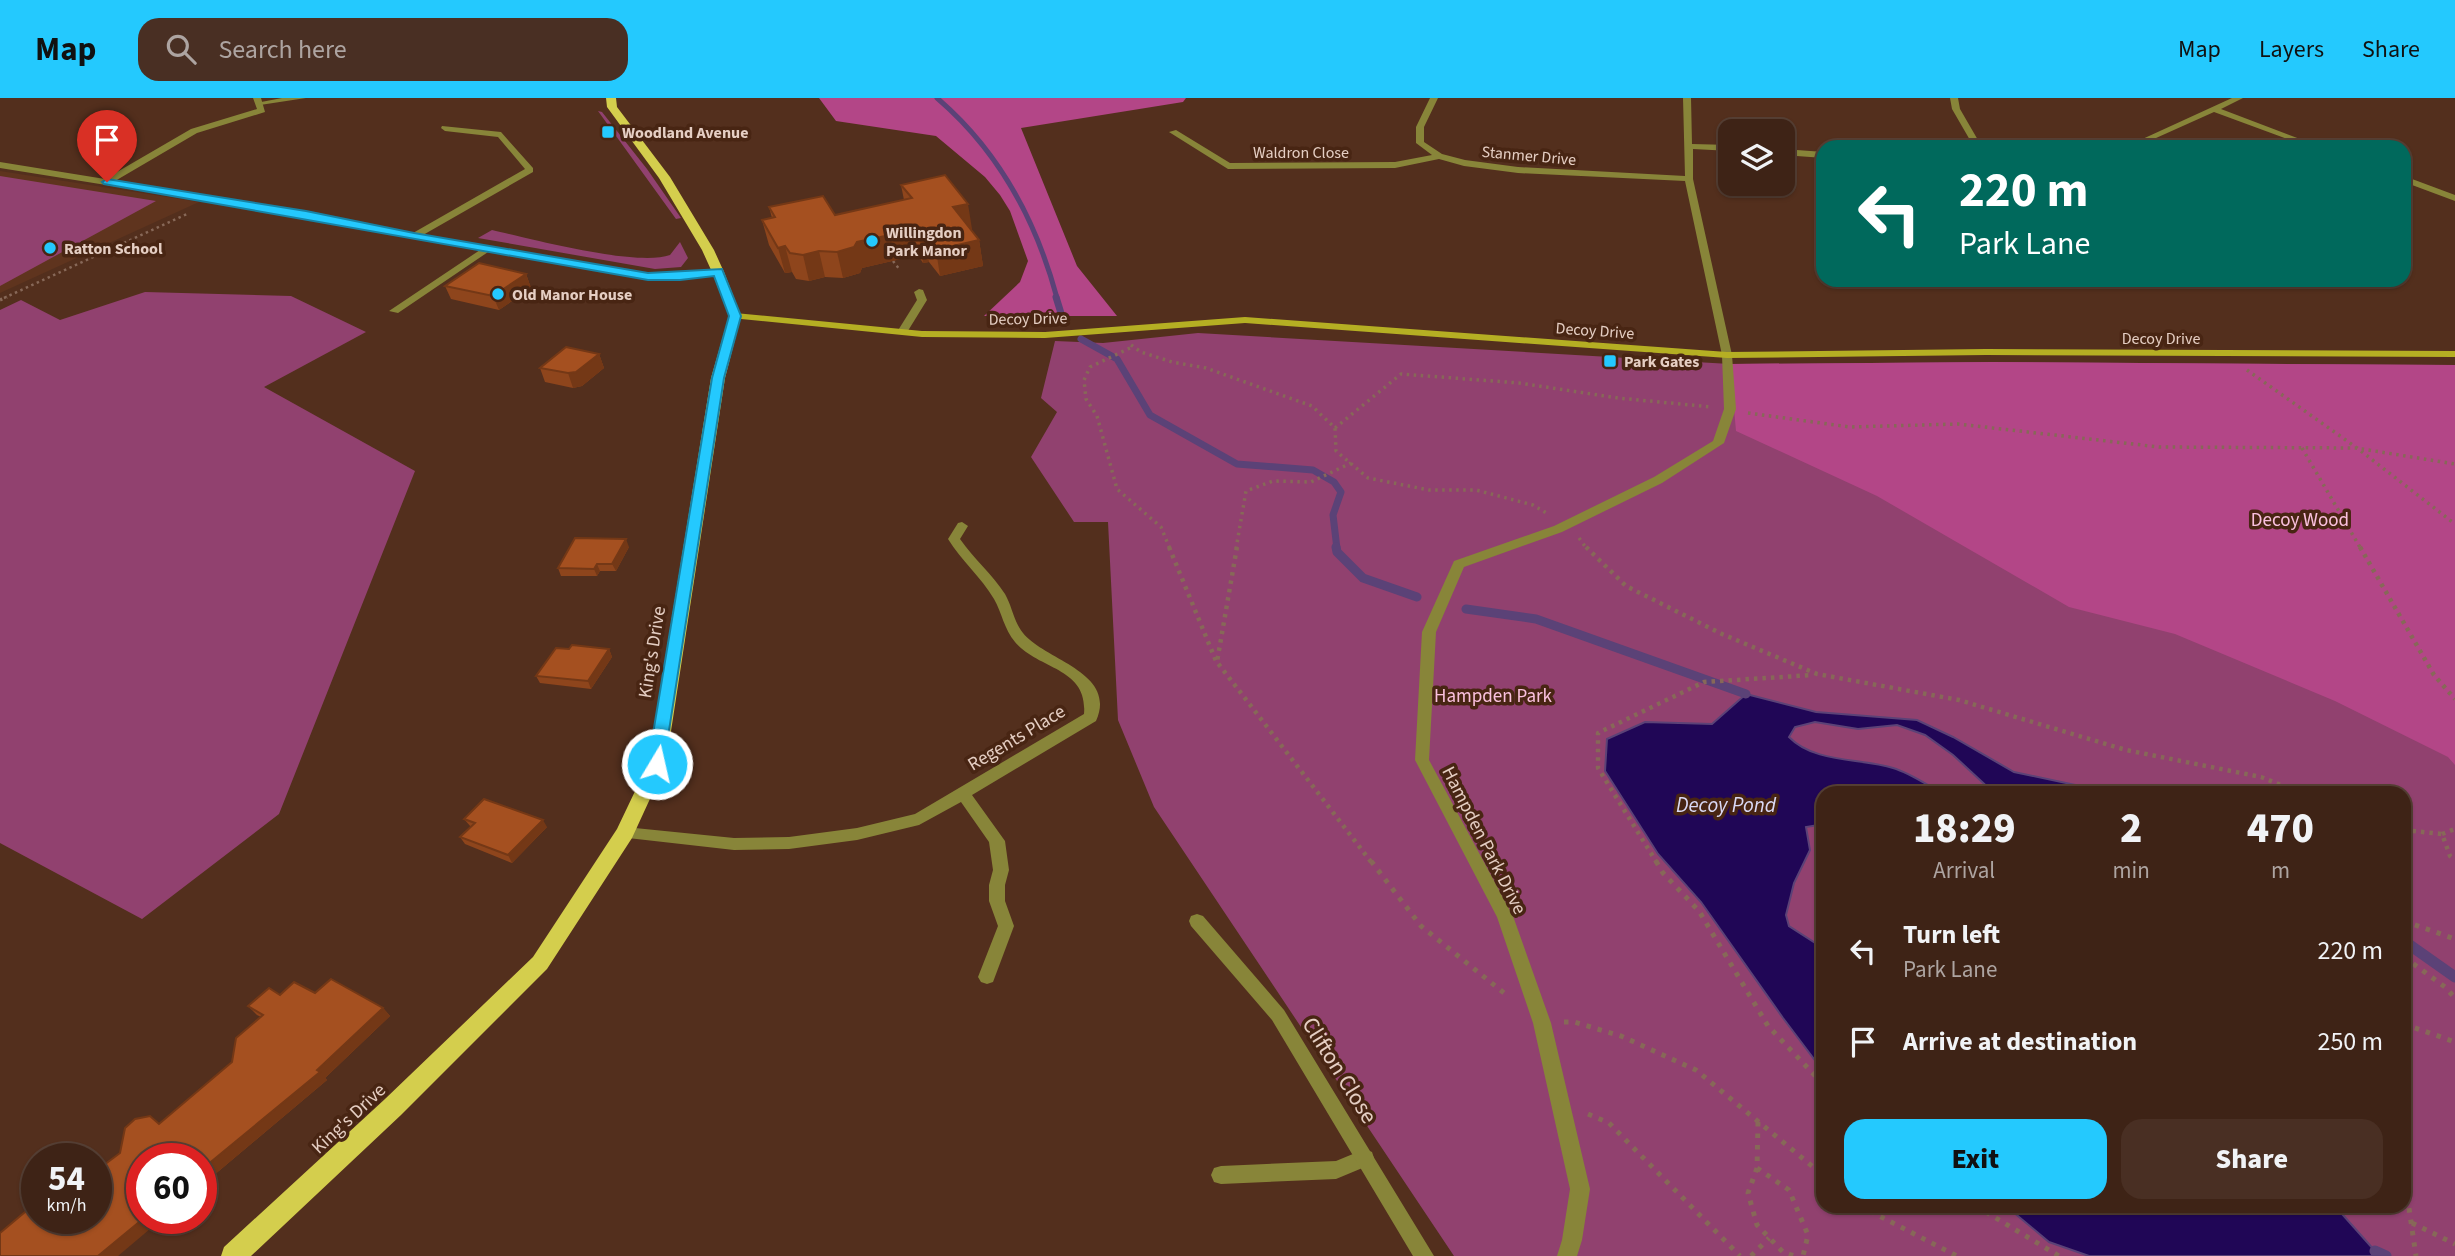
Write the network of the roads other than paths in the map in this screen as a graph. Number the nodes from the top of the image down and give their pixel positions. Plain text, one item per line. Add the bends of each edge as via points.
1 (302, 98) edge
2 (611, 98) edge
3 (1434, 98) edge
4 (1687, 98) edge
5 (1954, 98) edge
6 (2239, 98) edge
7 (259, 101) edge
8 (2215, 110) junction
9 (445, 128) dead end
10 (1173, 132) dead end
11 (1974, 140) edge
12 (2145, 140) edge
13 (2298, 140) edge
14 (1690, 146) junction
15 (1718, 147) edge
16 (1795, 153) edge
17 (1816, 154) edge
18 (1438, 156) junction
19 (0, 165) edge
20 (1689, 179) junction
21 (107, 182) junction
22 (2411, 182) edge
23 (2455, 198) edge
24 (414, 236) junction
25 (486, 250) junction
26 (718, 272) junction
27 (919, 292) dead end
28 (394, 311) dead end
29 (735, 316) junction
30 (902, 332) junction
31 (2455, 354) edge
32 (1727, 355) junction
33 (962, 526) dead end
34 (963, 793) junction
35 (625, 834) junction
36 (1197, 921) dead end
37 (987, 977) dead end
38 (1365, 1158) junction
39 (1221, 1175) dead end
40 (233, 1256) edge
41 (1424, 1256) edge
42 (1567, 1256) edge

1 - 7 street
2 - 26 main road via 612,107 664,177
3 - 18 street via 1420,127 1420,143
4 - 14 street, Hampden Park Drive
5 - 11 street
6 - 8 street
7 - 21 street via 262,110 194,131
8 - 12 street
8 - 13 street
9 - 24 street via 501,135 530,170
10 - 18 street, Waldron Close via 1228,166 1395,165
14 - 15 street
14 - 20 street, Hampden Park Drive
16 - 17 street
18 - 20 street, Stanmer Drive via 1518,170
19 - 21 street
20 - 32 street, Hampden Park Drive
21 - 24 street
22 - 23 street
24 - 25 street
25 - 26 street via 648,276
25 - 28 street
26 - 29 main road
27 - 30 street via 922,300
29 - 30 street, Decoy Drive
29 - 35 main road, King's Drive via 718,378 657,764
30 - 32 street, Decoy Drive via 1045,335 1245,320
31 - 32 street, Decoy Drive
32 - 42 street, Hampden Park Drive via 1730,409 1718,443 1658,480 1568,524 1459,564 1429,632 1422,760 1505,916 1542,1023 1580,1189
33 - 34 street, Regents Place via 954,539 1003,602 1009,625 1026,645 1085,683 1093,701 1091,717
34 - 35 street, Regents Place via 919,820 789,843 734,844
34 - 37 street, Regents Place via 997,841 1001,870 997,901 1006,926
35 - 40 main road, King's Drive via 540,963
36 - 38 street, Clifton Close via 1278,1016
38 - 39 street via 1336,1170
38 - 41 street, Clifton Close

